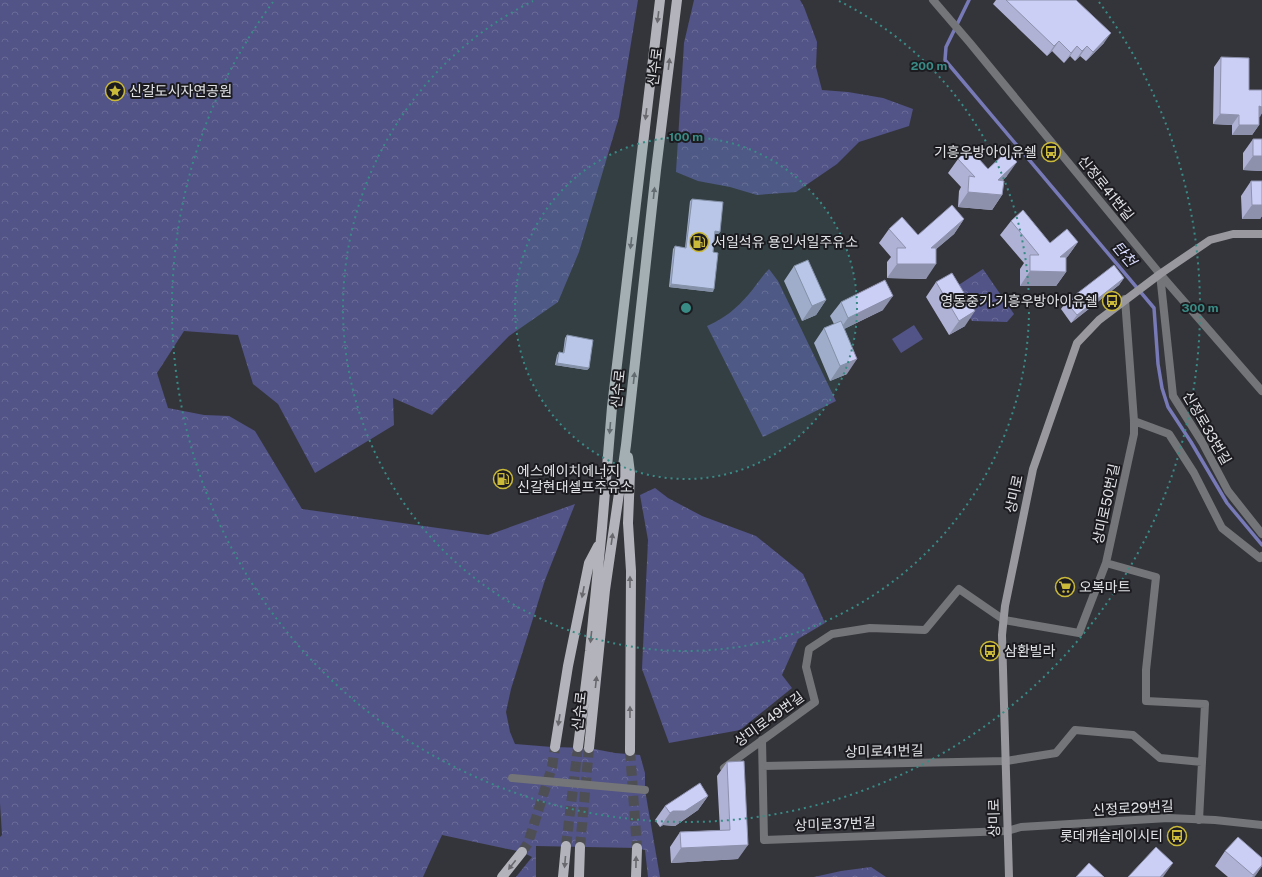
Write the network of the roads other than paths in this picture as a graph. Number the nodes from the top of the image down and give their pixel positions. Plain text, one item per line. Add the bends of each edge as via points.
1 (660, 0) edge
2 (677, 0) edge
3 (933, 0) edge
4 (1262, 234) edge
5 (1160, 274) junction
6 (1125, 299) junction
7 (1262, 391) edge
8 (1134, 421) junction
9 (626, 445) junction
10 (1262, 534) edge
11 (600, 542) junction
12 (1261, 557) edge
13 (1106, 564) junction
14 (1004, 620) junction
15 (762, 740) junction
16 (555, 747) tunnel mouth
17 (578, 748) tunnel mouth
18 (589, 748) tunnel mouth
19 (630, 751) tunnel mouth
20 (1006, 761) junction
21 (1202, 762) junction
22 (763, 766) junction
23 (724, 768) dead end
24 (512, 778) dead end
25 (644, 790) dead end
26 (1199, 820) junction
27 (1262, 825) edge
28 (1007, 831) junction
29 (566, 846) tunnel mouth
30 (580, 847) tunnel mouth
31 (637, 848) tunnel mouth
32 (522, 852) tunnel mouth
33 (502, 877) edge
34 (563, 877) edge
35 (579, 877) edge
36 (636, 877) edge
37 (1009, 877) edge

1 -> 11 main road, 신수로 via 612,407
9 -> 2 main road, 신수로
3 - 5 street, 신정로41번길
4 - 5 street, 상미로 via 1232,234 1210,240
5 - 6 street, 상미로
5 - 7 street, 신정로41번길
5 - 10 street, 신정로33번길 via 1173,396 1202,442 1228,491
6 - 8 street, 상미로50번길
6 - 14 street, 상미로 via 1099,320 1077,343 1033,469
8 - 12 street via 1169,434 1194,472 1222,528
8 - 13 street, 상미로50번길 via 1134,434
18 -> 9 main road, 신수로 via 605,590
19 -> 9 main road via 630,472
11 -> 16 main road via 589,563
11 -> 17 main road, 신수로
13 - 14 street, 상미로50번길 via 1079,632
13 - 21 street via 1156,577 1146,670 1146,701 1205,704
14 - 15 street, 상미로49번길 via 959,589 925,630 870,628 832,634 810,649 806,667 815,702
14 - 20 street, 상미로 via 1002,635
15 - 22 street, 상미로37번길
15 - 23 street, 상미로49번길
20 - 21 street, 상미로41번길 via 1056,753 1075,730 1133,735 1160,758
20 - 22 street, 상미로41번길
20 - 28 street, 상미로
21 - 26 street
22 - 28 street, 상미로37번길 via 764,840
24 - 25 street, bridge
26 - 27 street, 신정로29번길
26 - 28 street, 신정로29번길 via 1168,818 1020,827
28 - 37 street, 상미로
29 -> 34 main road
30 - 35 main road
36 -> 31 main road
32 -> 33 main road

